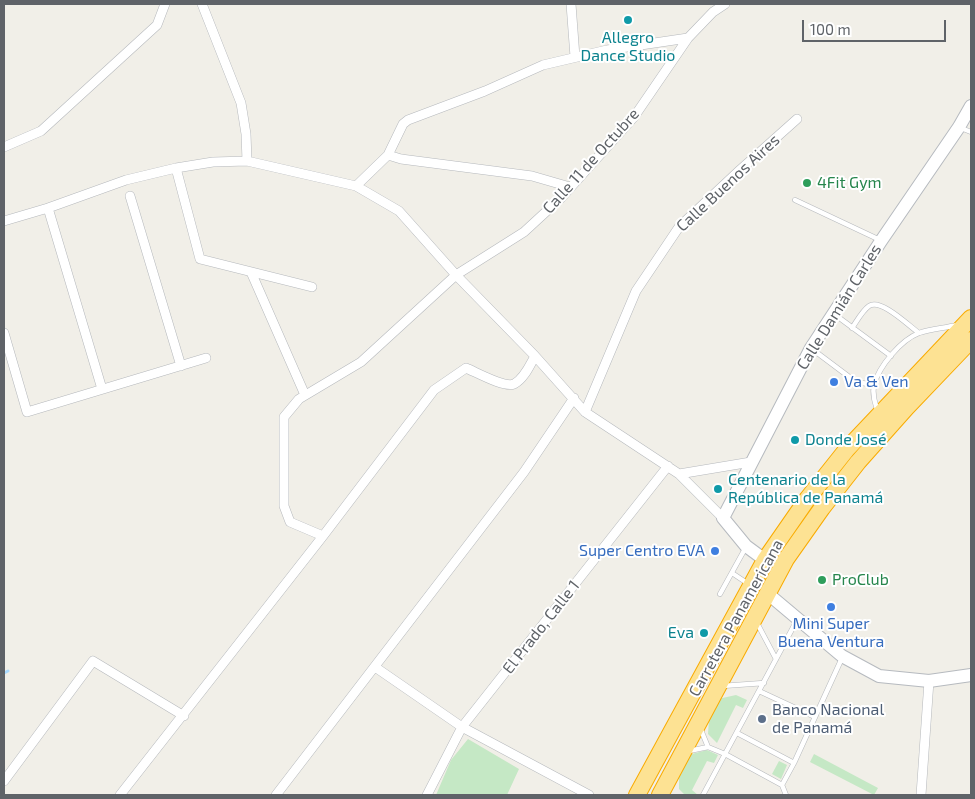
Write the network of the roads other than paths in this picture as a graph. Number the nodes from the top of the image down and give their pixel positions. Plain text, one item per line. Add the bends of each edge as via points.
1 (165, 4) edge
2 (202, 4) edge
3 (571, 4) edge
4 (725, 4) edge
5 (688, 38) junction
6 (575, 57) junction
7 (971, 106) edge
8 (797, 119) dead end
9 (959, 127) junction
10 (971, 132) edge
11 (4, 147) edge
12 (388, 155) junction
13 (247, 161) junction
14 (176, 168) junction
15 (356, 186) junction
16 (570, 187) junction
17 (130, 196) dead end
18 (795, 200) dead end
19 (48, 208) junction
20 (4, 221) edge
21 (881, 241) junction
22 (251, 272) junction
23 (456, 275) junction
24 (312, 287) dead end
25 (833, 313) junction
26 (969, 321) edge
27 (852, 328) junction
28 (4, 333) edge
29 (919, 333) junction
30 (971, 340) edge
31 (811, 348) junction
32 (535, 356) junction
33 (892, 356) junction
34 (206, 358) dead end
35 (181, 366) junction
36 (874, 385) junction
37 (102, 390) junction
38 (305, 395) junction
39 (574, 398) junction
40 (585, 412) junction
41 (879, 416) junction
42 (751, 462) junction
43 (668, 466) junction
44 (679, 474) junction
45 (723, 518) junction
46 (323, 536) junction
47 (746, 546) junction
48 (765, 560) junction
49 (732, 573) junction
50 (754, 582) junction
51 (767, 593) junction
52 (720, 594) dead end
53 (755, 616) junction
54 (798, 619) junction
55 (842, 656) junction
56 (776, 659) junction
57 (375, 667) junction
58 (971, 675) edge
59 (702, 677) junction
60 (929, 682) junction
61 (764, 683) junction
62 (718, 687) junction
63 (759, 691) junction
64 (184, 716) junction
65 (815, 717) junction
66 (698, 724) junction
67 (462, 727) junction
68 (736, 733) junction
69 (708, 747) junction
70 (683, 752) junction
71 (726, 754) junction
72 (794, 763) junction
73 (4, 781) edge
74 (782, 786) junction
75 (120, 795) edge
76 (276, 795) edge
77 (427, 795) edge
78 (589, 795) edge
79 (637, 795) edge
80 (657, 795) edge
81 (703, 795) edge
82 (786, 795) edge
83 (921, 795) edge

1 - 11 street via 157,25 41,131
2 - 13 street via 241,103
3 - 6 street
4 - 5 street, Calle 11 de Octubre
5 - 6 street
5 - 16 street, Calle 11 de Octubre via 634,117
6 - 12 street via 542,65 408,120
7 - 9 street, Calle Damián Carles
8 - 40 street, Calle Buenos Aires via 679,227 636,291
9 - 10 lane
9 - 21 street, Calle Damián Carles
12 - 15 street
12 - 16 street via 532,176
13 - 14 street
13 - 15 street
14 - 19 street via 126,180
14 - 22 street via 200,259
15 - 23 street via 399,211
16 - 23 street, Calle 11 de Octubre via 524,232
17 - 35 street
18 - 21 lane
19 - 20 street
19 - 37 street
21 - 25 street, Calle Damián Carles
22 - 24 street
22 - 38 street
23 - 32 street
23 - 38 street, Calle 11 de Octubre via 360,362
25 - 27 lane
25 - 31 street, Calle Damián Carles
26 - 29 lane
26 - 41 highway, Carretera Panamericana
27 - 29 lane via 867,307 874,304 882,305
27 - 33 lane
28 - 37 street via 28,412
29 - 33 lane via 903,342
30 - 51 highway, Carretera Panamericana via 858,462 786,559
31 - 36 lane via 856,382
31 - 42 street, Calle Damián Carles
32 - 39 street
32 - 46 street via 514,384 506,385 466,368 434,390
33 - 36 lane
34 - 35 street
35 - 37 street
36 - 41 lane via 873,395
38 - 46 street, Calle 11 de Octubre via 284,417 284,506 290,522
39 - 40 street
39 - 57 street via 524,472
40 - 43 street
41 - 48 highway, Carretera Panamericana via 847,449 808,498
42 - 44 street
42 - 45 street, Calle Damián Carles
43 - 44 street
43 - 67 street, El Prado, Calle 1
44 - 45 street
45 - 47 street
46 - 64 street
47 - 48 street
47 - 49 lane
47 - 50 street via 752,560
48 - 50 highway, Carretera Panamericana
48 - 53 highway via 771,567 761,587
49 - 50 lane
49 - 52 lane
50 - 59 highway, Carretera Panamericana
51 - 53 highway, Carretera Panamericana
51 - 54 street
53 - 56 lane
53 - 62 highway, Carretera Panamericana
54 - 55 street
54 - 56 lane
55 - 60 street via 879,676
55 - 65 lane
56 - 61 lane
57 - 67 street
57 - 76 street
58 - 60 street
59 - 79 highway, Carretera Panamericana
59 - 80 highway via 700,693
60 - 83 street
61 - 62 lane
61 - 63 lane
62 - 66 highway, Carretera Panamericana
63 - 65 lane
63 - 68 lane
64 - 73 street via 93,661
64 - 75 street
65 - 72 lane
66 - 69 lane
66 - 70 highway, Carretera Panamericana
67 - 77 street, El Prado, Calle 1
67 - 78 street
68 - 71 lane
68 - 72 lane
69 - 70 lane
69 - 71 lane
70 - 80 highway, Carretera Panamericana
71 - 74 lane
71 - 81 lane
72 - 74 lane
74 - 82 lane

